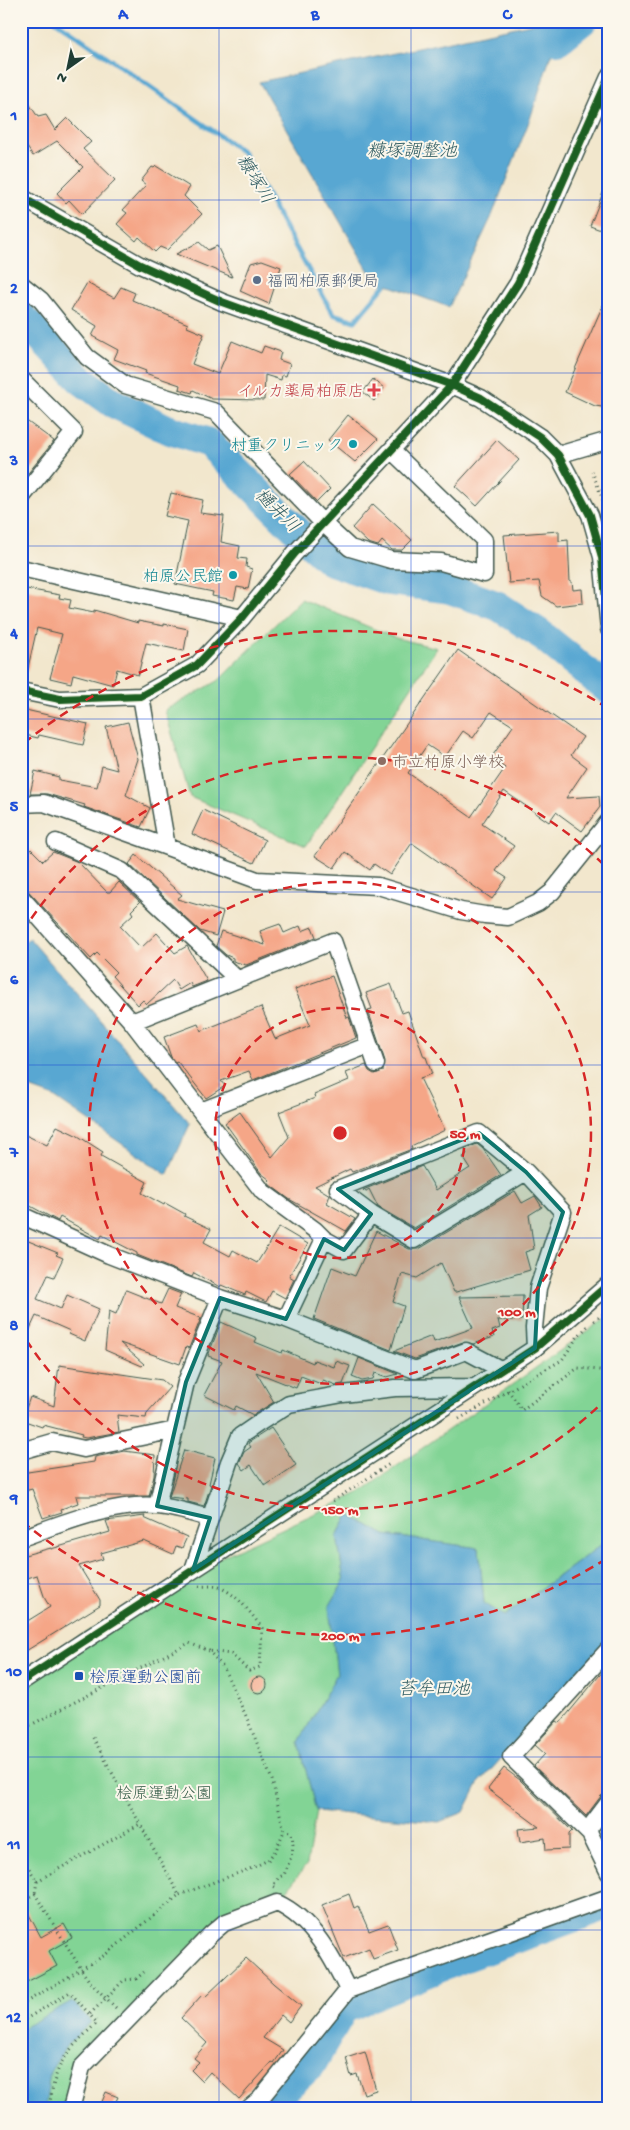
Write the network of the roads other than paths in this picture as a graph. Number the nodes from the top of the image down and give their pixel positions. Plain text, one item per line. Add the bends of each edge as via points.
1 (609, 77) edge
2 (21, 197) edge
3 (21, 284) edge
4 (21, 379) edge
5 (452, 385) junction
6 (609, 440) edge
7 (391, 450) junction
8 (558, 454) junction
9 (21, 498) edge
10 (320, 526) junction
11 (21, 568) edge
12 (242, 618) junction
13 (609, 629) edge
14 (21, 691) edge
15 (141, 696) junction
16 (21, 804) edge
17 (609, 821) edge
18 (56, 842) dead end
19 (167, 847) junction
20 (21, 897) edge
21 (237, 979) junction
22 (132, 1022) junction
23 (369, 1045) junction
24 (376, 1064) dead end
25 (201, 1111) junction
26 (526, 1172) junction
27 (371, 1214) junction
28 (21, 1215) edge
29 (324, 1240) junction
30 (609, 1284) edge
31 (220, 1298) junction
32 (286, 1319) junction
33 (535, 1348) junction
34 (498, 1372) junction
35 (474, 1387) junction
36 (175, 1430) junction
37 (21, 1451) edge
38 (157, 1506) junction
39 (210, 1518) junction
40 (21, 1538) edge
41 (195, 1578) junction
42 (609, 1649) edge
43 (21, 1682) edge
44 (609, 1802) edge
45 (587, 1831) junction
46 (609, 1873) edge
47 (609, 1897) edge
48 (348, 1990) junction
49 (71, 2109) edge
50 (248, 2109) edge

1 - 5 street via 518,283
2 - 5 street via 140,265 222,302
3 - 10 street via 41,300 88,357 125,385 216,412
4 - 9 street via 74,432
5 - 7 street
5 - 8 street via 481,398 540,436
6 - 8 street
7 - 10 street
7 - 10 street via 484,540 484,574 441,562 391,560 350,548
8 - 13 street via 590,515 602,557
10 - 12 street
11 - 12 street
12 - 15 street via 197,665
14 - 15 street via 60,699
15 - 19 street
16 - 19 street via 44,803
17 - 19 street via 552,892 538,904 508,917 461,911 378,886 257,880
18 - 21 street via 122,871
20 - 22 street
21 - 22 street
21 - 23 street via 333,941
22 - 25 street
23 - 24 street
23 - 25 street
25 - 29 street via 264,1192
26 - 27 street via 414,1240
26 - 27 street via 479,1132 338,1189
26 - 33 street via 563,1212 538,1288
27 - 29 street via 344,1250
28 - 31 street via 109,1255
29 - 32 street
30 - 33 street
31 - 32 street
31 - 36 street via 186,1382
32 - 34 street via 415,1370 466,1351
33 - 34 street
34 - 35 street
35 - 39 street via 396,1388 289,1404 240,1436
35 - 41 street
36 - 37 street via 84,1448 52,1442
36 - 38 street
38 - 39 street
38 - 40 street via 99,1513
39 - 41 street
41 - 43 street
42 - 45 street via 512,1757
44 - 45 street
45 - 46 street
47 - 48 street
48 - 49 street via 314,1933 289,1908 277,1902 224,1923 82,2068
48 - 50 street via 260,2099

